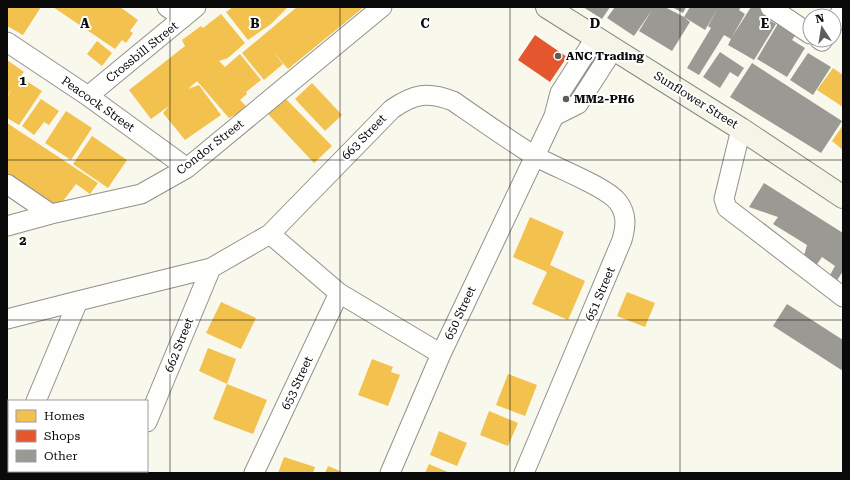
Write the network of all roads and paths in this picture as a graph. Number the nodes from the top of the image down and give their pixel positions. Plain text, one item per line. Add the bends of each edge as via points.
1 (167, 7) edge
2 (382, 7) edge
3 (547, 7) edge
4 (770, 7) edge
5 (190, 12) edge
6 (802, 29) edge
7 (596, 37) junction
8 (7, 42) edge
9 (614, 48) junction
10 (88, 96) junction
11 (554, 116) junction
12 (741, 129) junction
13 (534, 156) junction
14 (187, 168) junction
15 (7, 184) edge
16 (843, 197) edge
17 (51, 214) junction
18 (7, 226) edge
19 (270, 234) junction
20 (211, 268) junction
21 (339, 293) junction
22 (843, 297) edge
23 (78, 301) junction
24 (7, 319) edge
25 (441, 354) junction
26 (36, 400) edge
27 (148, 420) edge
28 (254, 473) edge
29 (390, 473) edge
30 (524, 473) edge

1 - 5 street
2 - 14 street, Condor Street
3 - 7 main road, Sunflower Street
4 - 6 street
5 - 10 street, Crossbill Street
7 - 9 main road, Sunflower Street
7 - 11 street, 650 Street via 560,93
8 - 10 street, Peacock Street
9 - 11 street via 578,104
9 - 12 main road, Sunflower Street
10 - 14 street, Peacock Street
11 - 13 street, 650 Street
12 - 16 main road, Sunflower Street
12 - 22 street via 724,199 727,208
13 - 19 street, 663 Street via 453,101 438,95 421,95 406,100 392,109
13 - 25 street, 650 Street
13 - 30 street, 651 Street via 607,192 617,201 624,213 626,226
14 - 17 street, Condor Street via 141,194
15 - 17 street
17 - 18 street, Condor Street
19 - 20 street, 663 Street
19 - 21 street
20 - 23 street, 663 Street
20 - 27 street, 662 Street
21 - 25 street
21 - 28 street, 653 Street
23 - 24 street, 663 Street
23 - 26 street
25 - 29 street, 650 Street

